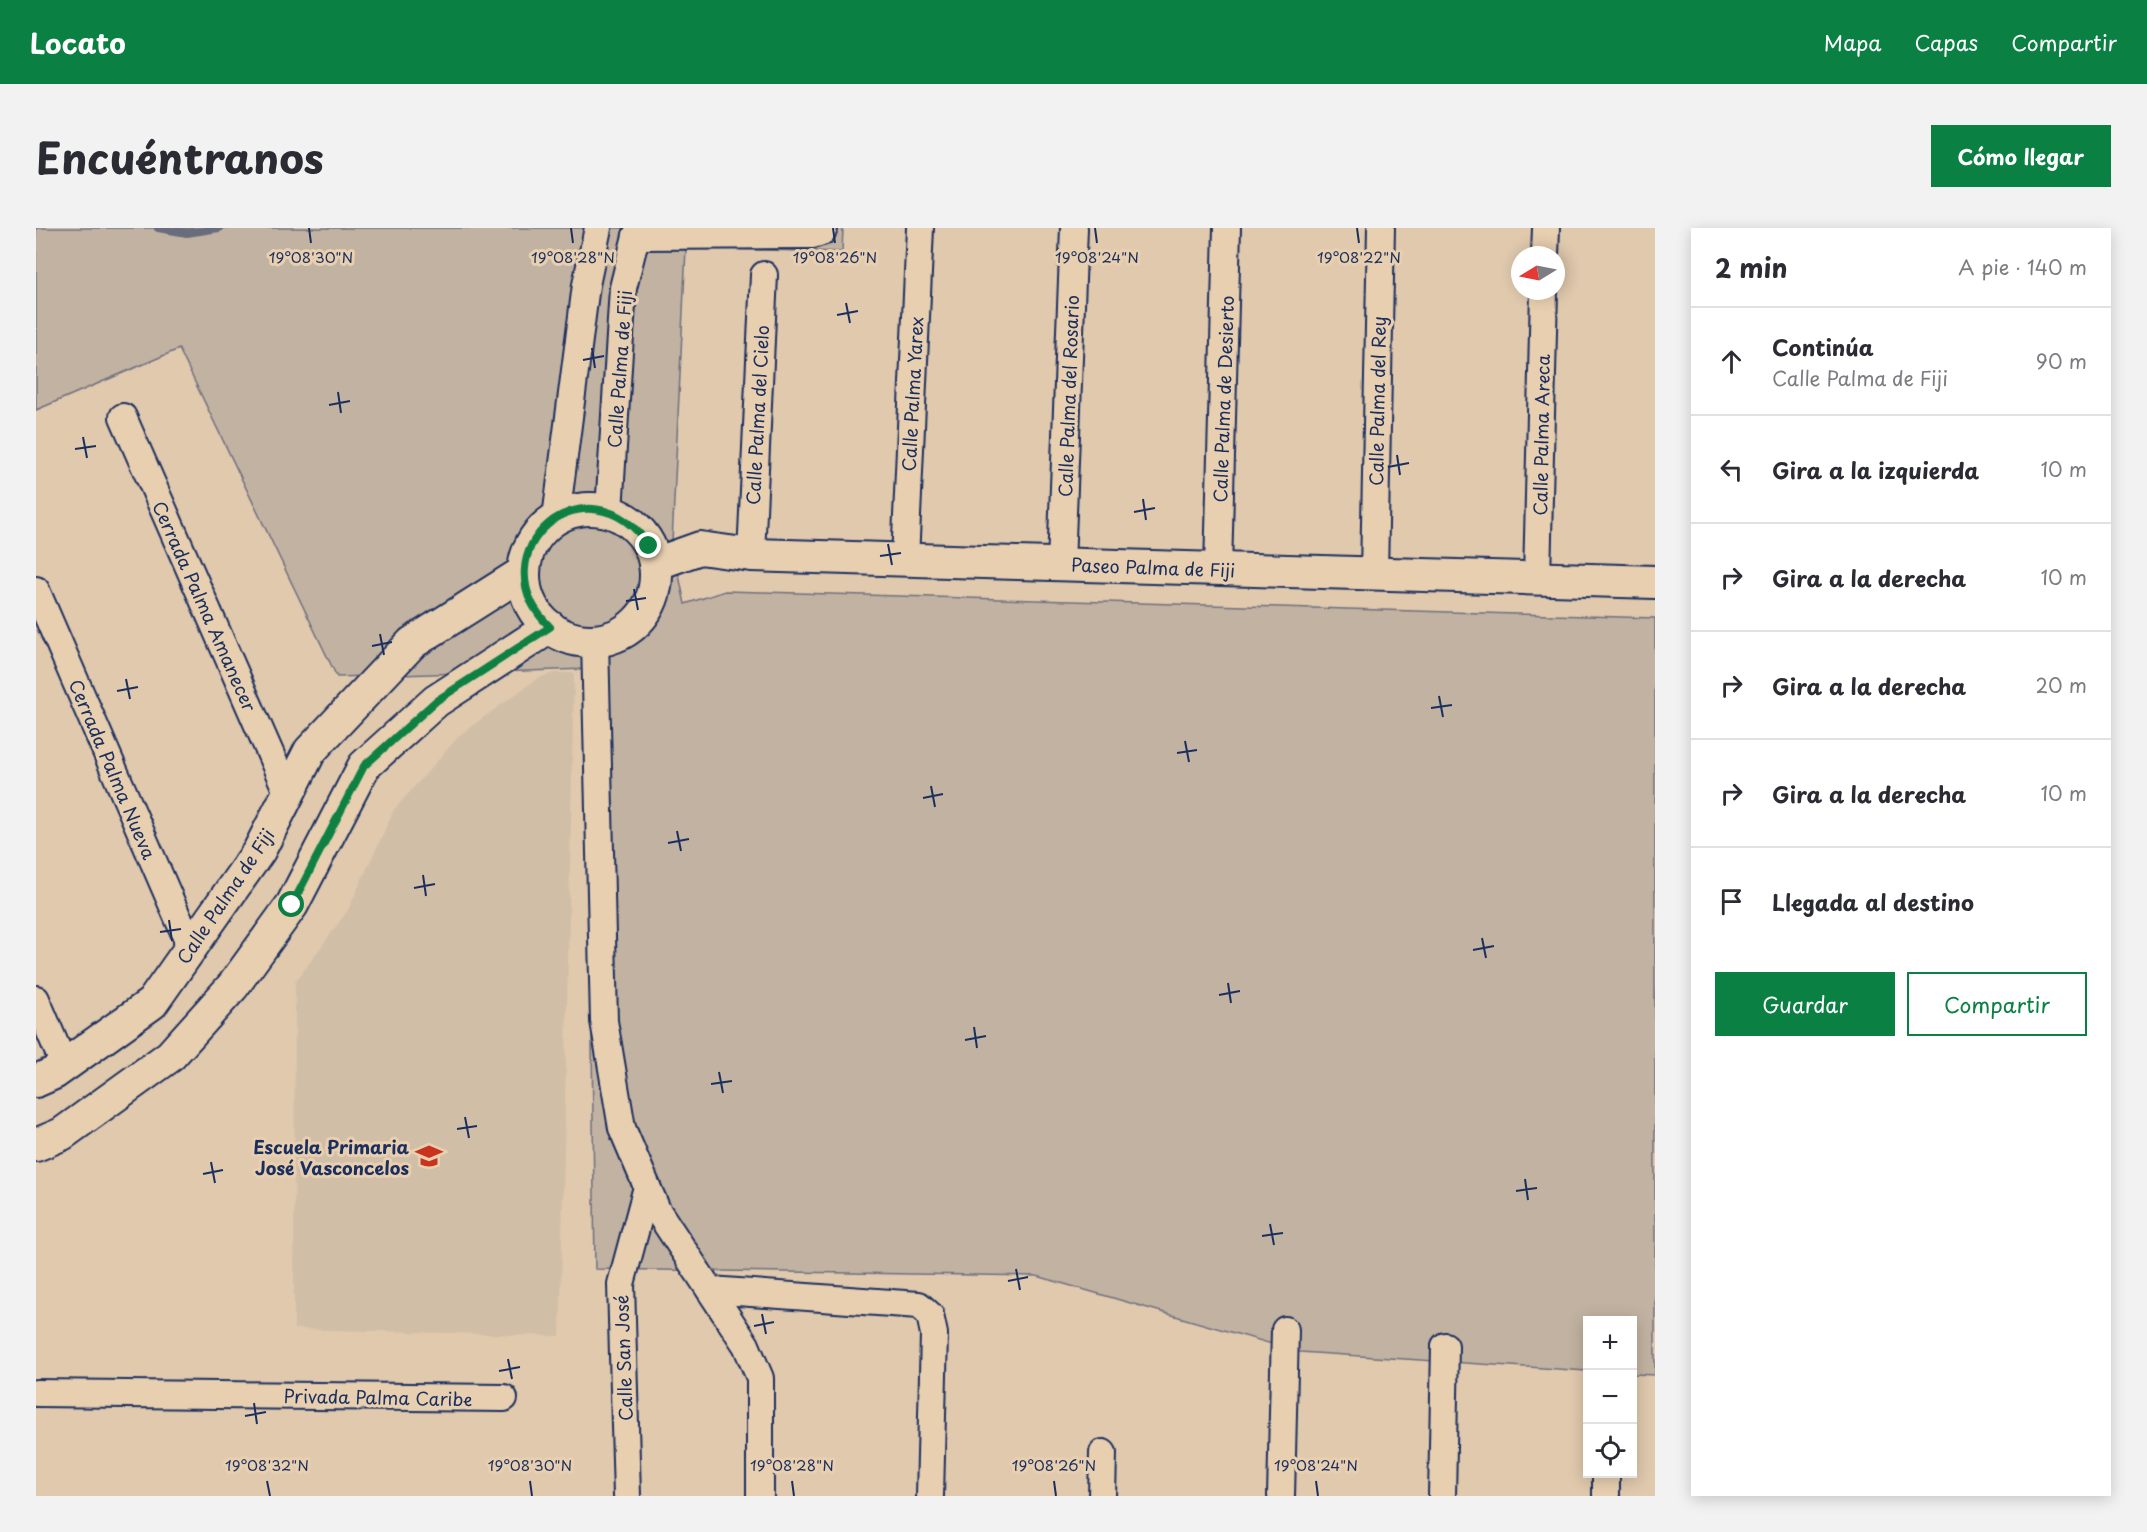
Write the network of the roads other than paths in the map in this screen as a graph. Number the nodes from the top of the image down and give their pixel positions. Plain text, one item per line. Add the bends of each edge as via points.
1 (598, 228) edge
2 (824, 228) edge
3 (920, 228) edge
4 (1074, 228) edge
5 (1227, 228) edge
6 (1381, 228) edge
7 (1546, 228) edge
8 (638, 232) edge
9 (1545, 246) edge
10 (764, 275) dead end
11 (1544, 300) edge
12 (123, 417) dead end
13 (609, 511) junction
14 (556, 518) junction
15 (750, 555) junction
16 (905, 560) junction
17 (655, 564) junction
18 (1061, 565) junction
19 (1218, 569) junction
20 (524, 572) junction
21 (1374, 573) junction
22 (1537, 578) junction
23 (1655, 582) edge
24 (36, 590) edge
25 (550, 627) junction
26 (595, 640) junction
27 (288, 794) junction
28 (191, 948) junction
29 (36, 999) edge
30 (64, 1065) junction
31 (36, 1081) edge
32 (36, 1145) edge
33 (647, 1187) junction
34 (710, 1290) junction
35 (1285, 1330) dead end
36 (1445, 1346) dead end
37 (36, 1393) edge
38 (504, 1398) dead end
39 (1103, 1453) dead end
40 (1606, 1478) edge
41 (627, 1496) edge
42 (760, 1496) edge
43 (930, 1496) edge
44 (1102, 1496) edge
45 (1281, 1496) edge
46 (1442, 1496) edge
47 (1606, 1496) edge

1 - 14 street via 586,285
2 - 8 street via 812,236
3 - 16 street, Calle Palma Yarex
4 - 18 street, Calle Palma del Rosario
5 - 19 street, Calle Palma de Desierto
6 - 21 street, Calle Palma del Rey
7 - 9 street
8 - 13 street, Calle Palma de Fiji via 623,288
10 - 15 street, Calle Palma del Cielo
11 - 22 street, Calle Palma Areca
12 - 27 street, Cerrada Palma Amanecer
13 - 14 street via 591,508
13 - 17 street via 639,531
14 - 20 street via 533,542
15 - 16 street, Paseo Palma de Fiji
15 - 17 street, Paseo Palma de Fiji via 700,548
16 - 18 street, Paseo Palma de Fiji
17 - 26 street via 656,582 642,616 613,637
18 - 19 street, Paseo Palma de Fiji
19 - 21 street, Paseo Palma de Fiji
20 - 25 street via 531,603
20 - 27 street, Calle Palma de Fiji via 412,643 309,751
21 - 22 street, Paseo Palma de Fiji
22 - 23 street, Paseo Palma de Fiji
24 - 28 street, Cerrada Palma Nueva
25 - 26 street via 579,640
25 - 32 street via 436,701 364,766 292,905 232,986 170,1056 62,1134
26 - 33 street via 604,1021 622,1128
27 - 28 street, Calle Palma de Fiji via 259,851
28 - 30 street, Calle Palma de Fiji via 152,1003
29 - 30 street
30 - 31 street, Calle Palma de Fiji
33 - 34 street via 657,1210
33 - 41 street, Calle San José via 621,1284
34 - 42 street via 746,1345 760,1378
34 - 43 street via 919,1305 930,1315 934,1334
35 - 45 street
36 - 46 street
37 - 38 street, Privada Palma Caribe
39 - 44 street
40 - 47 street

